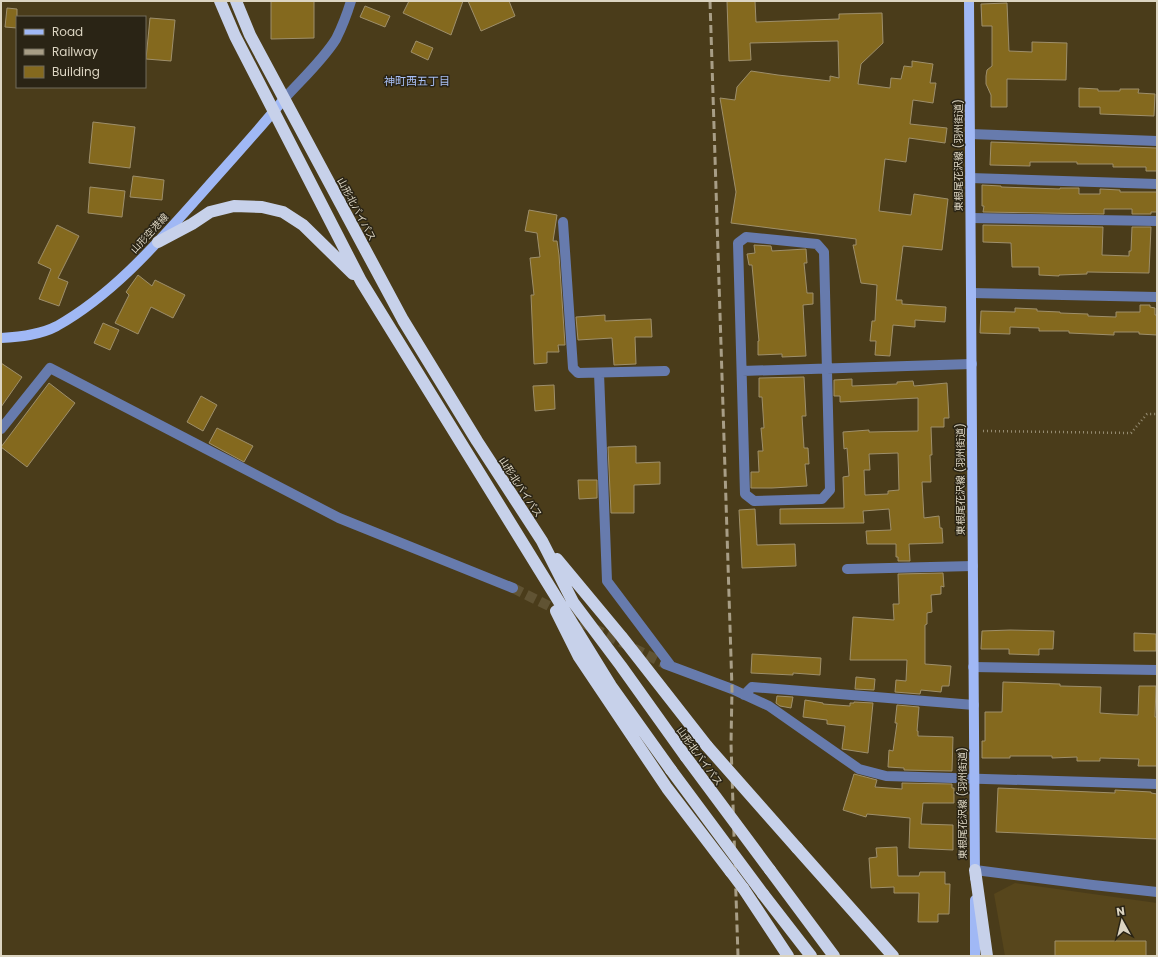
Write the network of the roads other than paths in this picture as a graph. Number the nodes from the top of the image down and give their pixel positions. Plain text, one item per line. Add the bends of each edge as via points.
1 (220, 1) edge
2 (236, 1) edge
3 (352, 1) edge
4 (969, 1) edge
5 (284, 99) junction
6 (273, 112) junction
7 (970, 134) junction
8 (1157, 141) edge
9 (970, 178) junction
10 (1157, 184) edge
11 (970, 218) junction
12 (563, 222) dead end
13 (1157, 222) edge
14 (158, 242) junction
15 (361, 281) junction
16 (971, 293) junction
17 (1157, 296) edge
18 (1, 338) edge
19 (972, 364) junction
20 (826, 369) junction
21 (664, 371) dead end
22 (742, 371) junction
23 (599, 373) junction
24 (1, 429) edge
25 (542, 541) junction
26 (527, 550) junction
27 (973, 566) junction
28 (847, 569) dead end
29 (513, 588) tunnel mouth
30 (973, 667) junction
31 (1157, 670) edge
32 (744, 695) junction
33 (974, 705) junction
34 (974, 778) junction
35 (1157, 784) edge
36 (975, 870) junction
37 (1157, 892) edge
38 (788, 956) edge
39 (811, 956) edge
40 (834, 956) edge
41 (893, 956) edge
42 (975, 956) edge
43 (987, 956) edge

1 - 6 highway
2 - 5 highway, 山形北バイパス via 250,35
3 - 5 street via 335,39 320,60
4 - 7 main road, 東根尾花沢線 (羽州街道)
5 - 6 main road, 山形空港線
5 - 25 highway, 山形北バイパス via 403,320
6 - 14 main road, 山形空港線
6 - 15 highway
7 - 8 street
7 - 9 main road, 東根尾花沢線 (羽州街道)
9 - 10 street
9 - 11 main road, 東根尾花沢線 (羽州街道)
11 - 13 street
11 - 16 main road, 東根尾花沢線 (羽州街道)
12 - 23 street via 573,368 578,373
14 - 15 highway via 210,212 234,206 262,207 283,212 303,225
14 - 18 main road, 山形空港線 via 93,303 57,326 23,337
15 - 26 highway
16 - 17 street
16 - 19 main road, 東根尾花沢線 (羽州街道)
19 - 20 street
19 - 27 main road, 東根尾花沢線 (羽州街道)
20 - 22 street
20 - 22 street via 830,490 822,500 784,501 754,501 745,494
20 - 22 street via 824,252 817,244 746,237 738,243
21 - 23 street
23 - 32 street via 607,581 668,665
24 - 29 street via 50,368 339,518
25 - 40 highway, 山形北バイパス, bridge via 574,602
25 - 41 highway, bridge via 707,746
26 - 38 highway, bridge via 579,657 667,788 744,888
26 - 39 highway, bridge via 611,686
27 - 28 street
27 - 30 main road, 東根尾花沢線 (羽州街道)
30 - 31 street
30 - 33 main road, 東根尾花沢線 (羽州街道)
32 - 33 street via 752,687
32 - 34 street via 769,706 859,769 886,776
33 - 34 main road, 東根尾花沢線 (羽州街道)
34 - 35 street
34 - 36 main road, 東根尾花沢線 (羽州街道)
36 - 37 street
36 - 42 main road, 東根尾花沢線 (羽州街道)
36 - 43 highway

